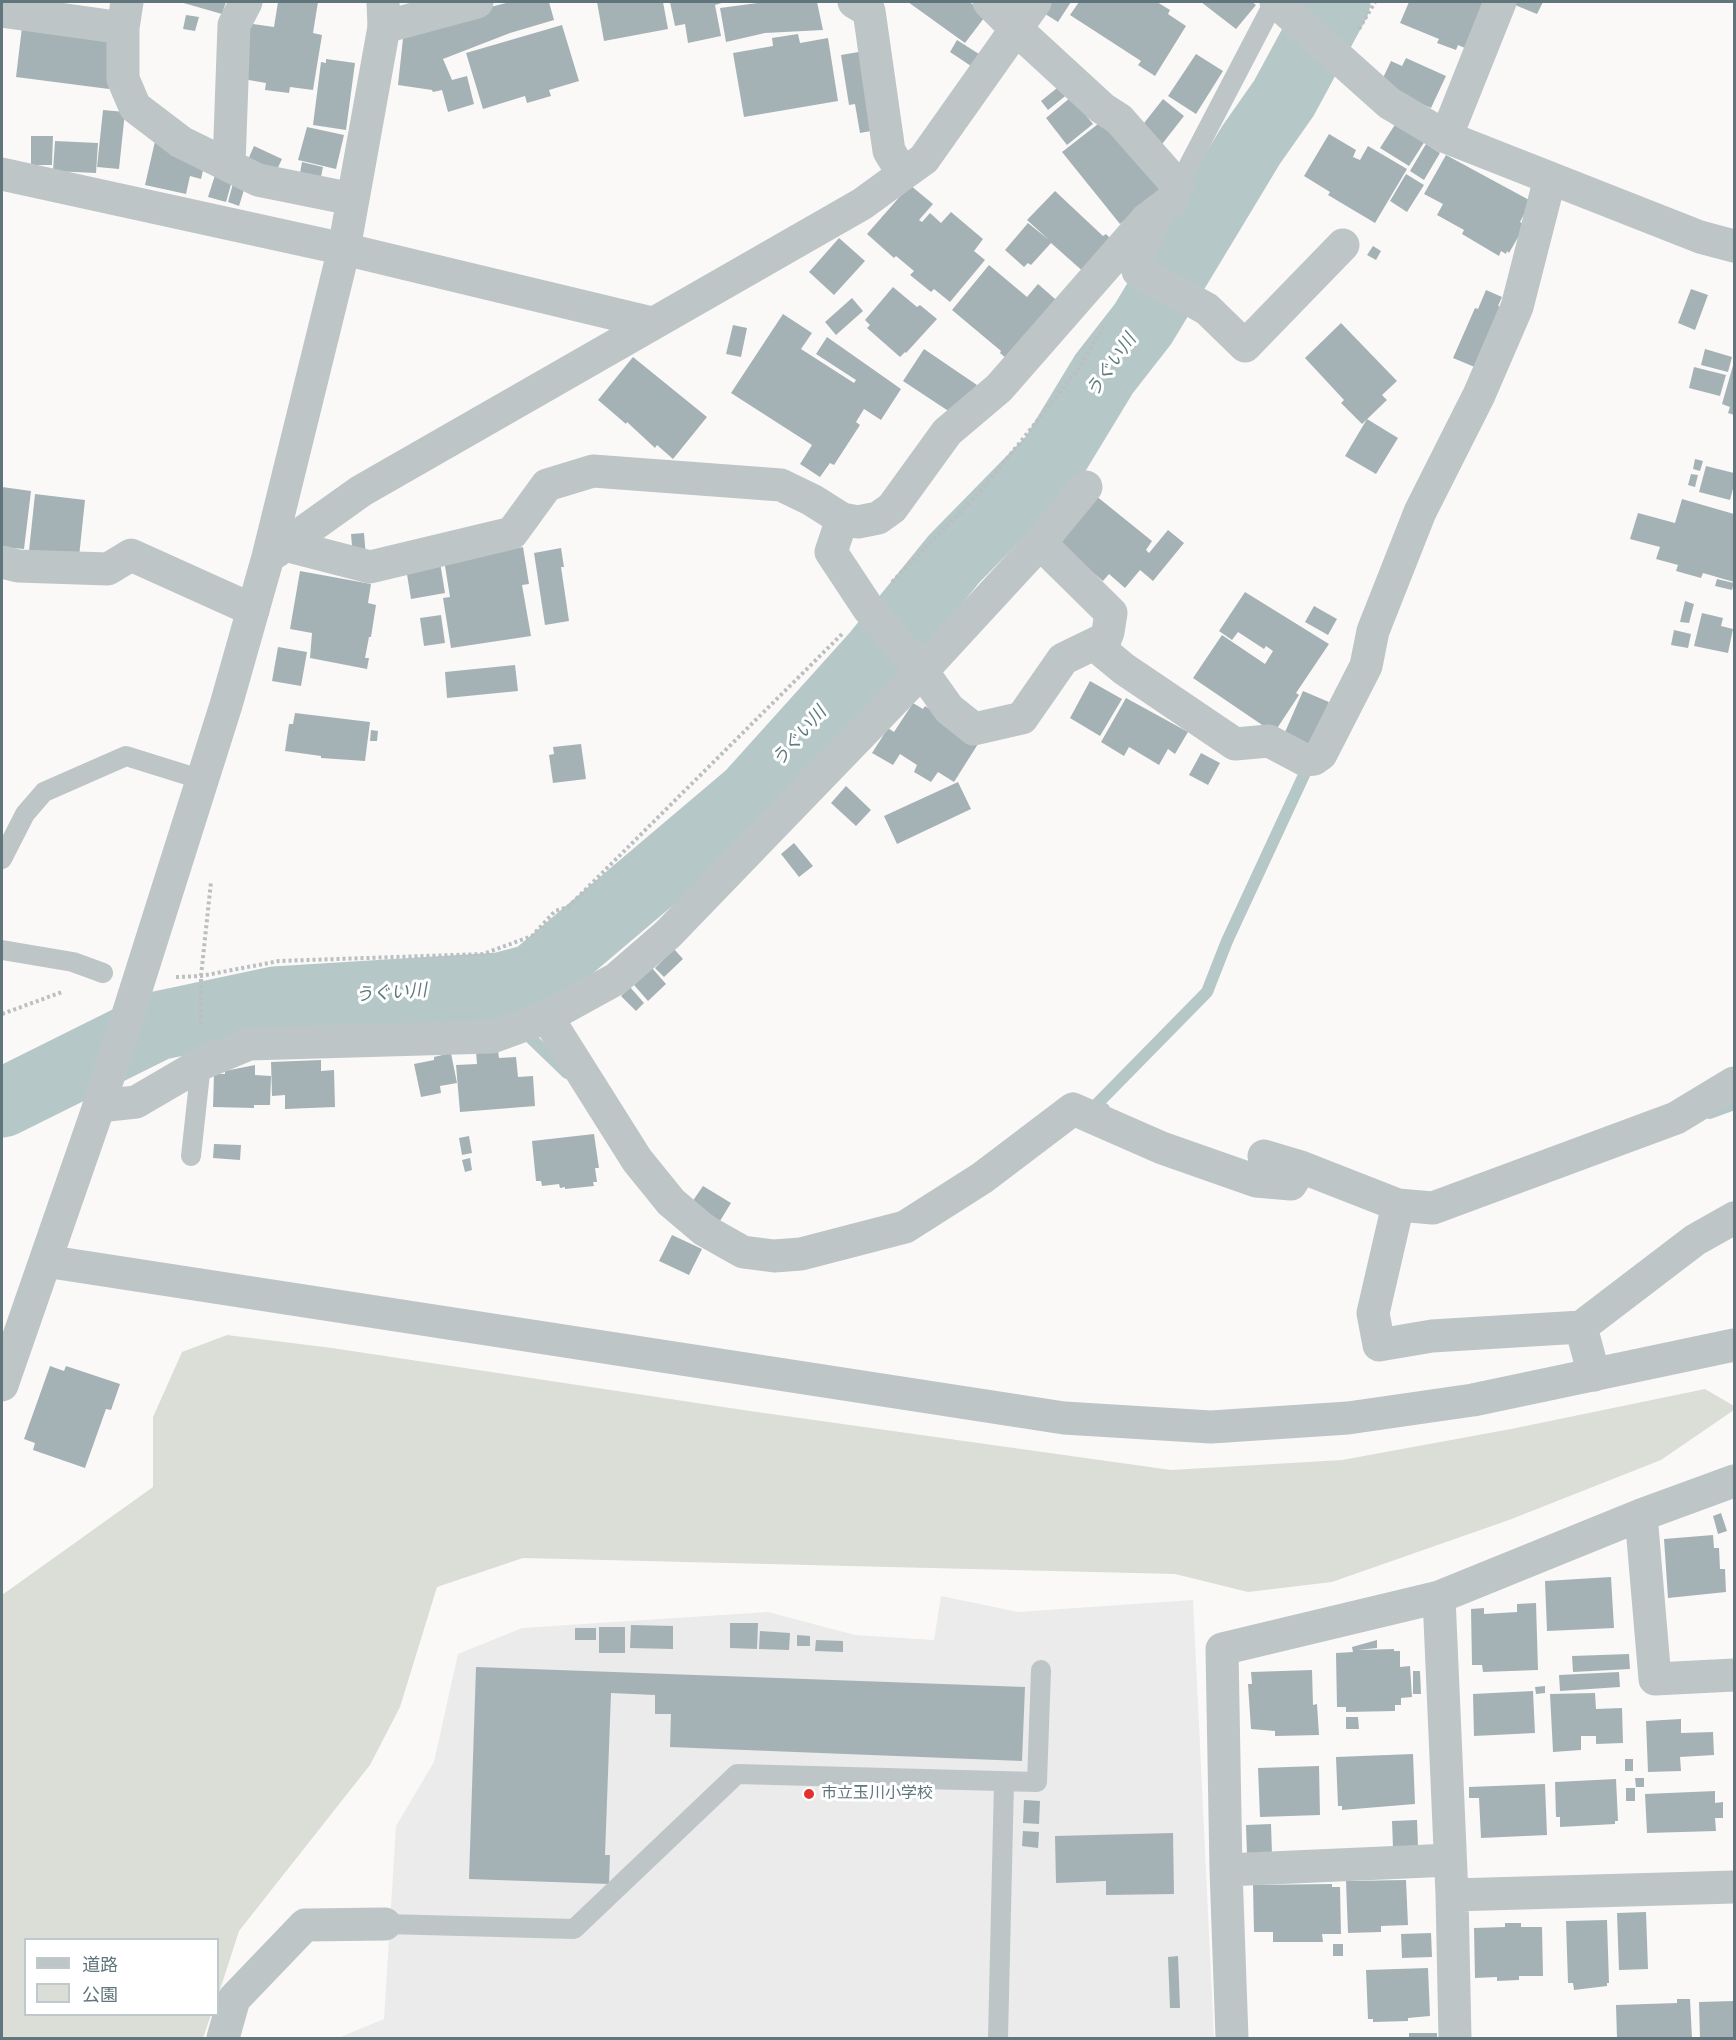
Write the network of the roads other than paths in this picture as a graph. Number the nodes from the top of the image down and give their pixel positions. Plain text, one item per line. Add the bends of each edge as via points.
1 (246, 2) edge
2 (477, 2) edge
3 (854, 2) edge
4 (989, 2) edge
5 (1035, 2) edge
6 (1500, 2) edge
7 (1277, 3) edge
8 (2, 11) edge
9 (383, 14) edge
10 (125, 15) edge
11 (1016, 29) junction
12 (1446, 137) junction
13 (229, 165) junction
14 (2, 174) edge
15 (903, 174) junction
16 (1550, 178) junction
17 (1175, 193) junction
18 (352, 199) junction
19 (1343, 245) dead end
20 (1734, 246) edge
21 (344, 249) junction
22 (1138, 271) joint
23 (652, 323) junction
24 (1086, 487) dead end
25 (842, 519) junction
26 (1040, 543) junction
27 (277, 551) junction
28 (2, 562) edge
29 (253, 610) junction
30 (1101, 650) junction
31 (922, 670) junction
32 (203, 780) junction
33 (2, 859) edge
34 (2, 950) edge
35 (103, 973) dead end
36 (548, 1017) junction
37 (201, 1064) junction
38 (1734, 1083) edge
39 (99, 1106) junction
40 (191, 1156) dead end
41 (1264, 1156) dead end
42 (1301, 1167) junction
43 (1398, 1205) junction
44 (1734, 1218) edge
45 (45, 1261) junction
46 (1581, 1327) junction
47 (1734, 1345) edge
48 (1594, 1375) junction
49 (2, 1385) edge
50 (1734, 1481) edge
51 (1641, 1515) junction
52 (1439, 1596) junction
53 (1041, 1670) dead end
54 (1734, 1675) edge
55 (1004, 1782) junction
56 (1450, 1860) junction
57 (1226, 1870) junction
58 (1734, 1887) edge
59 (1452, 1895) junction
60 (385, 1924) joint
61 (223, 2038) edge
62 (998, 2038) edge
63 (1232, 2038) edge
64 (1455, 2038) edge

1 - 13 street via 234,25
2 - 9 street
3 - 15 street via 869,11 889,151
4 - 11 street
5 - 11 street
6 - 12 street
7 - 12 street via 1389,103
7 - 17 lane
8 - 10 street
9 - 18 street
10 - 13 street via 123,79 135,107 181,142
11 - 15 street via 924,159
11 - 17 street via 1119,119
12 - 16 street
13 - 18 street via 258,180
14 - 21 street
15 - 23 street via 862,204
16 - 20 street via 1700,237
16 - 30 street via 1517,307 1420,512 1373,631 1366,666 1322,754 1305,760 1269,741 1235,744
17 - 22 lane
17 - 25 street via 1146,220 999,388 947,432 892,508 878,518 858,522
18 - 21 street
19 - 22 street via 1245,346 1207,309
21 - 23 street
21 - 27 street
23 - 27 street via 361,490
24 - 26 street
25 - 27 street via 781,485 593,471 547,485 512,533 501,536 370,567
25 - 31 street via 831,552 868,608
26 - 30 street via 1111,613
26 - 31 street
27 - 29 street
28 - 29 street via 108,569 131,555
29 - 32 street
30 - 31 street via 1098,642 1063,659 1022,718 974,729 949,709
31 - 36 street via 669,934 616,979
32 - 33 lane via 126,756 44,792 25,814
32 - 39 street
34 - 35 lane via 73,962
36 - 37 street via 492,1037 249,1044
36 - 42 street via 637,1160 670,1202 704,1230 742,1252 801,1254 905,1227 982,1178 1073,1109 1162,1148 1256,1181 1291,1184
37 - 39 street via 136,1102
37 - 40 lane
38 - 43 street via 1676,1118 1433,1208
39 - 45 street
41 - 42 street
42 - 43 street
43 - 46 street via 1372,1313 1379,1345 1432,1336
44 - 46 street via 1695,1240
45 - 48 street via 1064,1418 1211,1427 1348,1418 1473,1400
45 - 49 street
46 - 48 street
47 - 48 street
50 - 51 street
51 - 52 street
51 - 54 street via 1655,1678
52 - 56 street
52 - 57 street via 1222,1649
53 - 55 lane via 1037,1782
55 - 60 lane via 737,1774 574,1929
55 - 62 lane
56 - 57 street
56 - 59 street
57 - 63 street
58 - 59 street
59 - 64 street
60 - 61 street via 305,1925 234,1999

